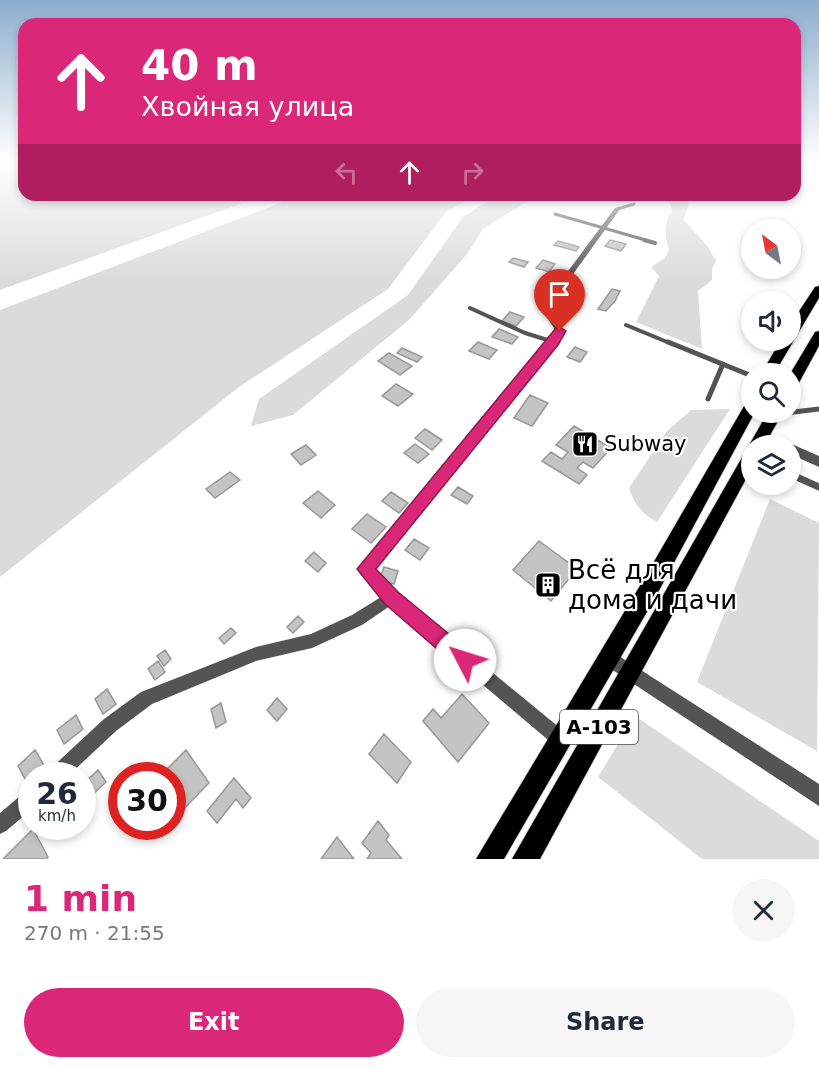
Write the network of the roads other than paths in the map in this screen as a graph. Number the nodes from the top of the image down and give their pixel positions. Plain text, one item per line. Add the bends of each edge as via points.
1 (634, 204) dead end
2 (617, 209) joint
3 (555, 214) dead end
4 (602, 229) junction
5 (655, 243) dead end
6 (819, 289) edge
7 (470, 308) dead end
8 (801, 318) edge
9 (626, 325) dead end
10 (819, 335) edge
11 (554, 342) junction
12 (723, 364) junction
13 (801, 367) edge
14 (741, 371) edge
15 (708, 399) dead end
16 (819, 409) edge
17 (801, 411) edge
18 (806, 411) junction
19 (819, 414) edge
20 (742, 423) edge
21 (801, 453) edge
22 (819, 462) edge
23 (741, 472) edge
24 (801, 479) edge
25 (819, 487) edge
26 (391, 598) junction
27 (608, 657) junction
28 (629, 672) junction
29 (560, 739) junction
30 (70, 762) edge
31 (819, 796) edge
32 (18, 809) edge
33 (0, 825) edge
34 (489, 859) edge
35 (525, 859) edge

1 - 2 lane
2 - 4 street
3 - 4 lane
4 - 5 lane
4 - 11 street via 549,302 550,316 560,331
6 - 8 main road
7 - 11 lane
9 - 12 lane
10 - 13 main road
11 - 26 street via 365,569
12 - 14 lane
12 - 15 lane
16 - 18 lane
17 - 18 lane
18 - 19 lane
20 - 27 main road, А-103
21 - 22 street
23 - 28 main road, А-103
24 - 25 lane
26 - 29 street
26 - 30 street via 357,620 312,641 256,654 147,698
27 - 28 street
27 - 29 main road, А-103
28 - 31 street
28 - 35 main road, А-103
29 - 34 main road, А-103
32 - 33 street

